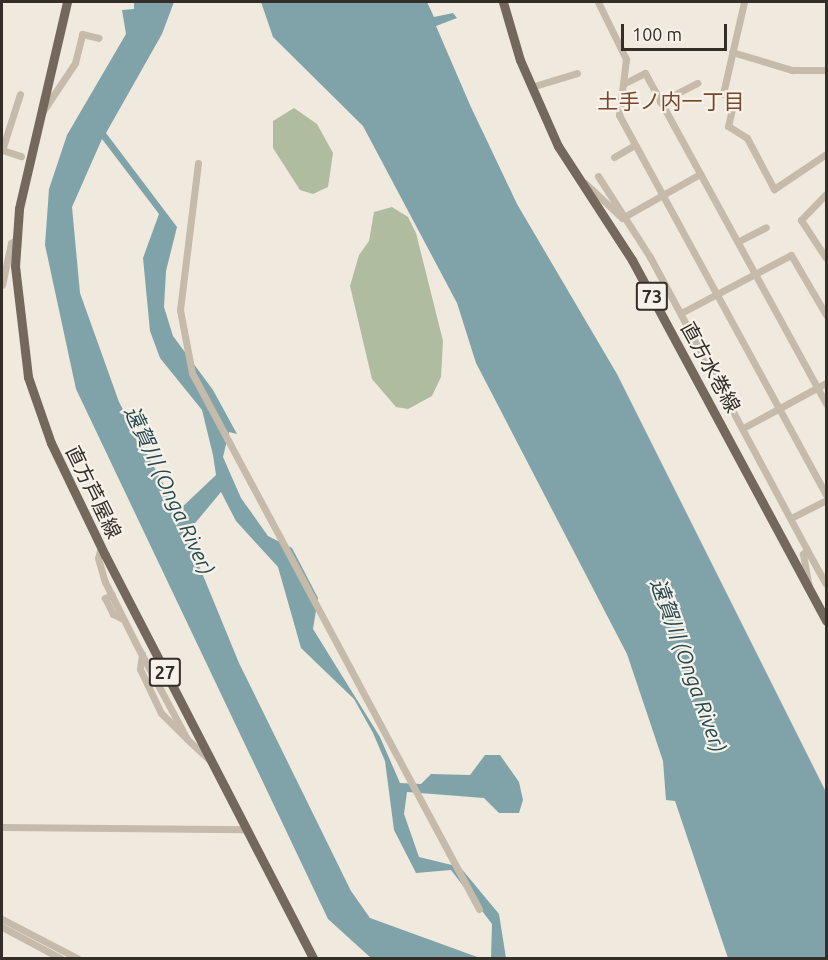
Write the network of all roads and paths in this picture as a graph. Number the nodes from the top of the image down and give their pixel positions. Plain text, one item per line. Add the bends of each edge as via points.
1 (67, 2) edge
2 (503, 2) edge
3 (598, 2) edge
4 (744, 2) edge
5 (99, 38) dead end
6 (732, 52) junction
7 (826, 70) edge
8 (577, 73) dead end
9 (625, 83) junction
10 (697, 83) dead end
11 (531, 87) junction
12 (20, 94) dead end
13 (660, 102) junction
14 (39, 116) junction
15 (635, 145) junction
16 (826, 154) edge
17 (21, 156) dead end
18 (614, 158) dead end
19 (198, 163) dead end
20 (700, 174) junction
21 (598, 176) dead end
22 (579, 177) junction
23 (826, 194) edge
24 (663, 195) junction
25 (626, 215) junction
26 (766, 227) dead end
27 (17, 239) junction
28 (739, 241) junction
29 (826, 258) edge
30 (758, 274) junction
31 (2, 285) edge
32 (718, 293) junction
33 (681, 313) junction
34 (826, 315) edge
35 (826, 383) edge
36 (818, 388) junction
37 (826, 404) edge
38 (780, 408) junction
39 (743, 428) junction
40 (826, 494) edge
41 (826, 500) edge
42 (791, 518) junction
43 (101, 547) junction
44 (807, 550) junction
45 (825, 583) dead end
46 (809, 589) junction
47 (826, 621) edge
48 (212, 762) junction
49 (2, 827) edge
50 (247, 829) junction
51 (479, 909) dead end
52 (2, 919) edge
53 (2, 927) edge
54 (60, 958) edge
55 (76, 958) edge
56 (312, 958) edge

1 - 14 main road, 直方芦屋線 / 27
2 - 11 main road, 直方水巻線 / 73
3 - 9 street via 600,15 625,55
4 - 6 street
5 - 14 street via 82,34 75,63
6 - 7 street via 792,70
6 - 16 street via 723,94 735,96 728,126 747,138 774,189
8 - 11 street
9 - 13 street via 645,73
9 - 15 street via 619,116
10 - 13 street
11 - 22 main road, 直方水巻線 / 73
12 - 17 street via 2,150
13 - 20 street
14 - 27 main road, 直方芦屋線 / 27
15 - 18 street
15 - 24 street
19 - 51 street via 182,261 180,310 190,365
20 - 24 street
20 - 28 street
21 - 25 street
22 - 25 street
22 - 46 main road, 直方水巻線 / 73 via 632,260
23 - 29 street via 801,220
24 - 25 street
24 - 32 street
25 - 33 street
26 - 28 street
27 - 31 street via 11,243
27 - 43 main road, 直方芦屋線 / 27 via 17,296 28,377 51,443
28 - 30 street
30 - 32 street
30 - 34 street via 791,255 796,258
30 - 36 street
32 - 33 street
32 - 38 street
33 - 39 street
35 - 36 street
36 - 37 street
36 - 38 street
38 - 39 street
38 - 40 street
39 - 42 street
41 - 42 street
42 - 44 street
43 - 48 main road, 直方芦屋線 / 27
43 - 48 street via 98,558 123,619 186,737
44 - 45 street
44 - 46 street via 803,555
46 - 47 main road, 直方水巻線 / 73
48 - 50 main road, 直方芦屋線 / 27
49 - 50 street
50 - 56 main road, 直方芦屋線 / 27
52 - 55 street
53 - 54 street

